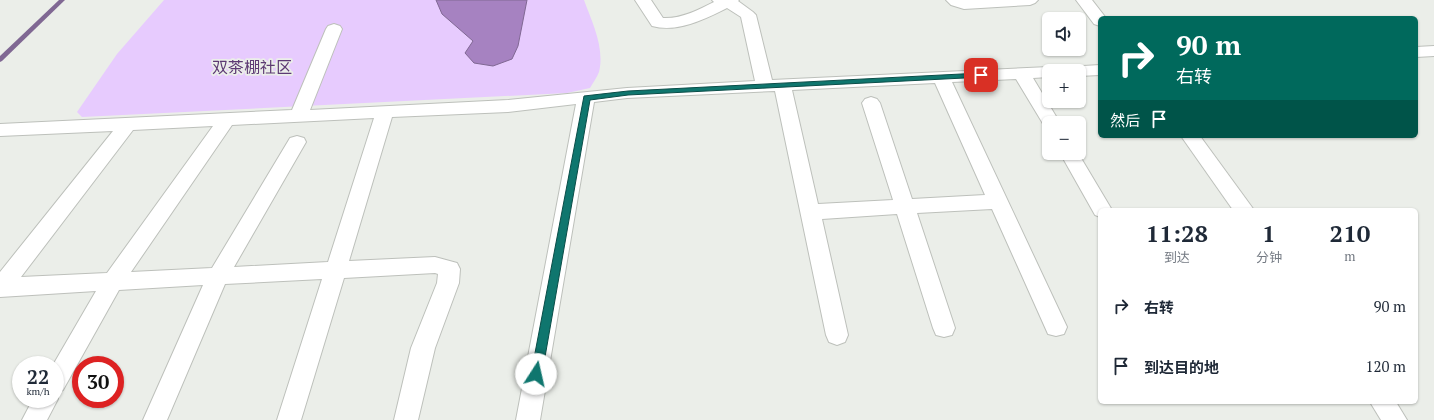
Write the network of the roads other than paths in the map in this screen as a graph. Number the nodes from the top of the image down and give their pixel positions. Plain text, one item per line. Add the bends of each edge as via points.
1 (643, 0) edge
2 (954, 0) edge
3 (1030, 0) edge
4 (1084, 0) edge
5 (726, 1) edge
6 (1098, 18) edge
7 (334, 29) dead end
8 (1434, 51) edge
9 (1418, 52) edge
10 (1098, 70) edge
11 (1086, 71) edge
12 (1042, 73) edge
13 (1022, 74) junction
14 (941, 77) junction
15 (774, 86) junction
16 (586, 97) junction
17 (871, 103) dead end
18 (385, 112) junction
19 (299, 116) junction
20 (1047, 116) edge
21 (227, 119) junction
22 (128, 124) junction
23 (0, 130) edge
24 (1191, 138) edge
25 (297, 142) dead end
26 (1073, 160) edge
27 (998, 201) junction
28 (905, 207) junction
29 (1101, 208) edge
30 (1243, 208) edge
31 (810, 212) junction
32 (336, 270) junction
33 (218, 276) junction
34 (113, 281) junction
35 (0, 287) edge
36 (1056, 327) dead end
37 (944, 328) dead end
38 (838, 335) dead end
39 (64, 367) edge
40 (1383, 404) edge
41 (41, 408) edge
42 (34, 420) edge
43 (155, 420) edge
44 (289, 420) edge
45 (406, 420) edge
46 (528, 420) edge
47 (1395, 420) edge

1 - 5 street via 658,23 667,24 704,13
2 - 3 street via 964,4
4 - 6 street
5 - 15 street via 748,15
7 - 19 street
8 - 9 street
10 - 11 street
12 - 13 street
13 - 14 street
13 - 20 street
14 - 15 street
14 - 27 street
15 - 16 street
15 - 31 street
16 - 18 street via 508,106
16 - 46 street
17 - 28 street
18 - 19 street
18 - 32 street
19 - 21 street
21 - 22 street
21 - 34 street
22 - 23 street
22 - 35 street
24 - 30 street
25 - 33 street
26 - 29 street
27 - 28 street
27 - 36 street
28 - 31 street
28 - 37 street
31 - 38 street
32 - 33 street
32 - 44 street
32 - 45 street via 435,265 449,269 448,283 423,348
33 - 34 street
33 - 43 street
34 - 35 street
34 - 39 street
40 - 47 street
41 - 42 street

